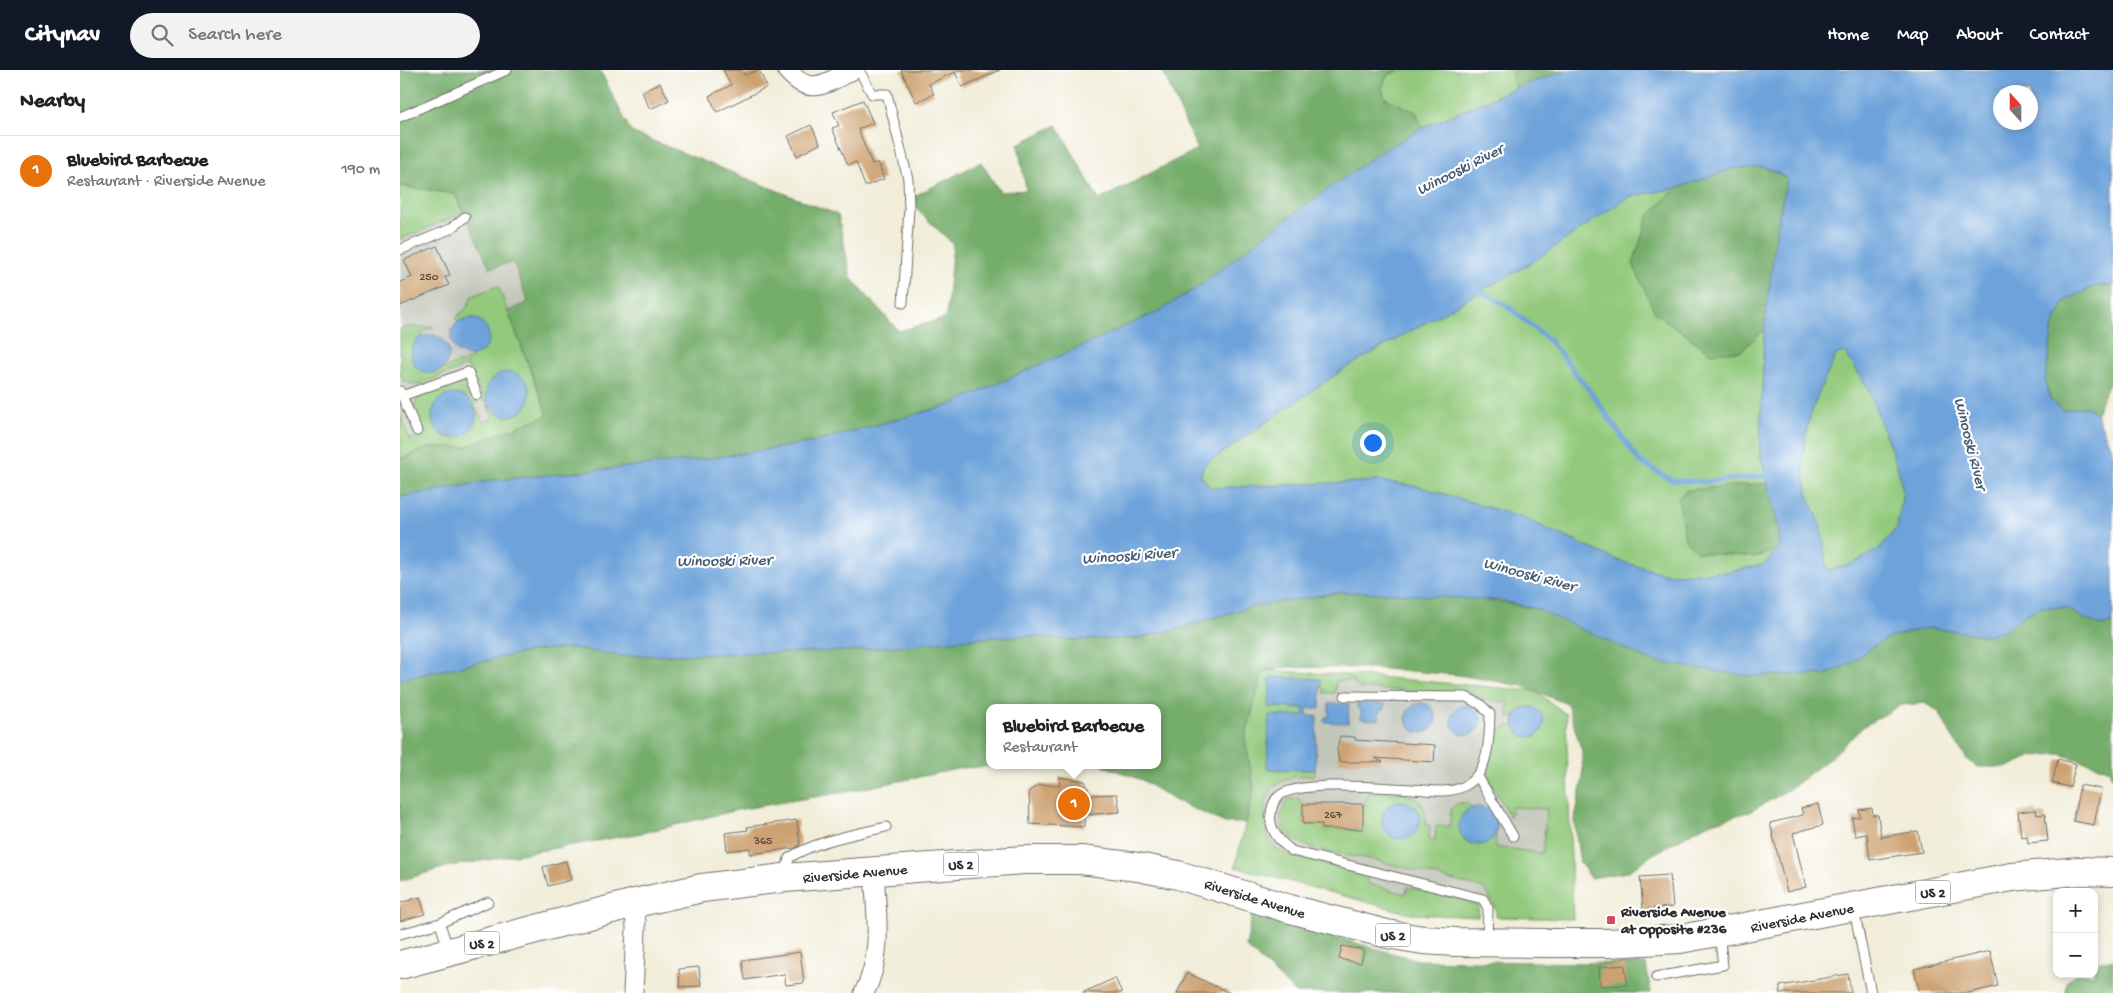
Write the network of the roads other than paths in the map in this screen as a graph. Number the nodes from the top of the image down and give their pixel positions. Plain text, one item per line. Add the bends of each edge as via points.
1 (507, 70) edge
2 (788, 70) edge
3 (852, 70) edge
4 (859, 70) edge
5 (400, 116) edge
6 (465, 216) dead end
7 (400, 250) edge
8 (903, 303) dead end
9 (401, 393) edge
10 (477, 396) dead end
11 (417, 431) dead end
12 (1344, 696) dead end
13 (1477, 775) junction
14 (886, 826) dead end
15 (1513, 836) dead end
16 (874, 871) junction
17 (2113, 872) edge
18 (784, 878) junction
19 (488, 902) dead end
20 (635, 903) junction
21 (1854, 907) junction
22 (440, 923) junction
23 (1719, 932) junction
24 (400, 934) edge
25 (1487, 942) junction
26 (449, 952) junction
27 (400, 965) edge
28 (1656, 977) dead end
29 (633, 993) edge
30 (864, 993) edge
31 (1871, 993) edge

1 - 5 lane
2 - 3 street via 802,83 817,87
4 - 8 lane via 872,94 887,94 908,179 910,209
6 - 7 lane via 450,228
9 - 10 lane via 468,372
9 - 11 lane
12 - 13 lane via 1466,697 1480,704 1490,714 1483,766
13 - 15 lane
13 - 25 lane via 1452,791 1366,786 1302,787 1278,797 1270,815 1276,836 1292,851 1483,899 1488,908
14 - 18 lane via 820,842 801,850 789,858
16 - 18 main road, Riverside Avenue / US 2
16 - 25 main road, Riverside Avenue / US 2 via 1024,860 1115,863 1178,875 1387,934 1423,940
16 - 30 street via 877,957
17 - 21 main road, Riverside Avenue / US 2 via 2079,871 2012,877
18 - 20 main road, Riverside Avenue / US 2 via 702,888
19 - 22 lane
20 - 26 main road, Riverside Avenue / US 2
20 - 29 street
21 - 23 main road, Riverside Avenue / US 2
21 - 31 lane
22 - 24 lane
22 - 26 lane
23 - 25 main road, Riverside Avenue / US 2 via 1649,942
23 - 28 lane via 1724,965
26 - 27 main road, Riverside Avenue / US 2

